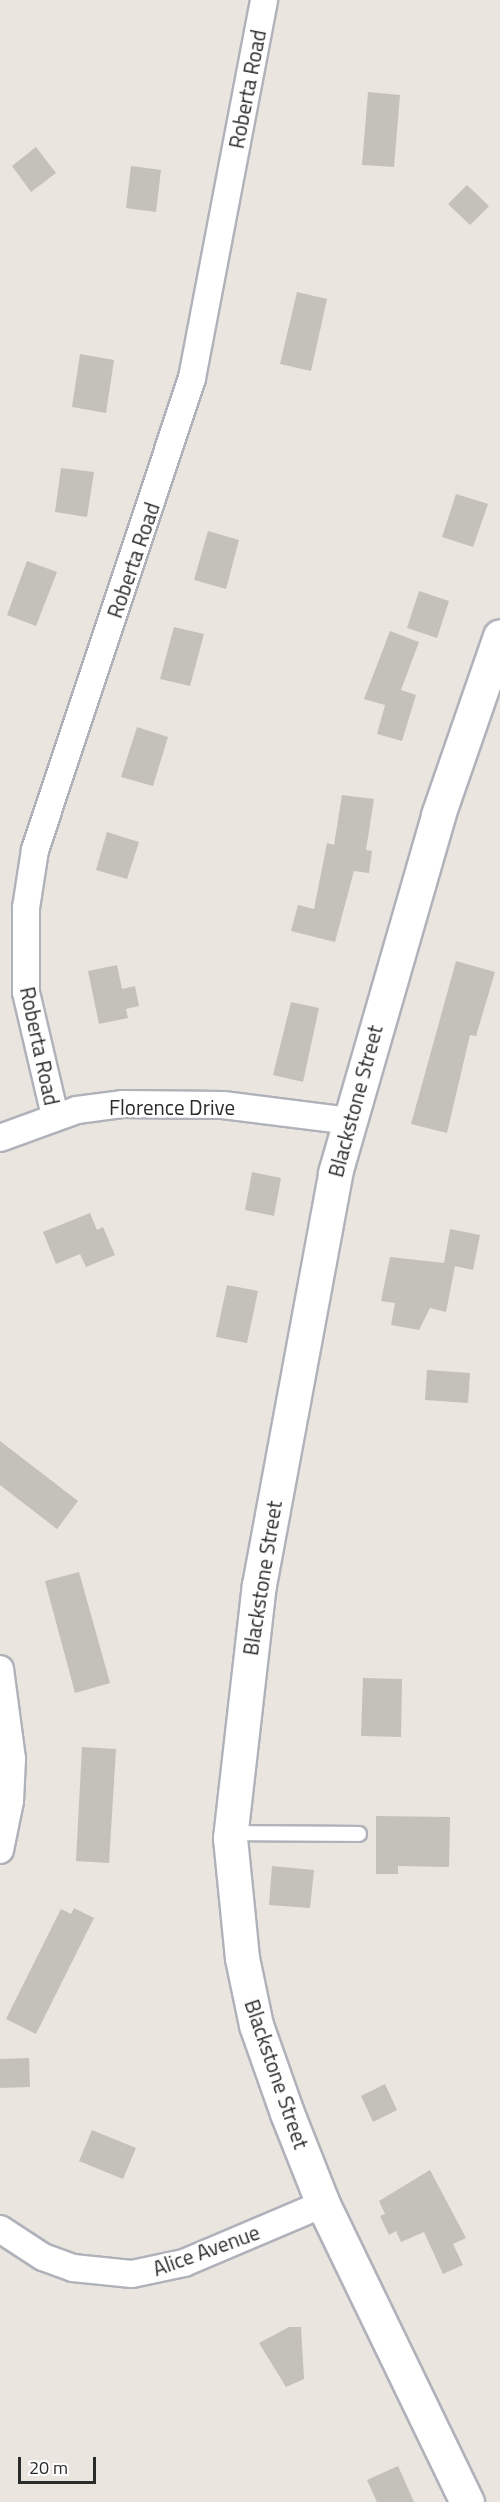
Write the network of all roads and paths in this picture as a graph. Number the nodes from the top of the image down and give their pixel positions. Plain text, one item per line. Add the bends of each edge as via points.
1 (264, 0) edge
2 (500, 636) edge
3 (55, 1116) junction
4 (348, 1121) junction
5 (0, 1138) edge
6 (0, 1669) edge
7 (230, 1833) junction
8 (359, 1834) dead end
9 (0, 1850) edge
10 (323, 2204) junction
11 (10, 2236) edge
12 (467, 2502) edge

1 - 3 street, Roberta Road via 192,378 35,850 26,908 26,992
2 - 4 main road, Blackstone Street via 438,815
3 - 4 street, Florence Drive via 122,1104 174,1103 271,1109
3 - 5 street, Florence Drive
4 - 7 main road, Blackstone Street via 315,1264 259,1585
6 - 9 street via 12,1760 10,1801
7 - 8 lane
7 - 10 main road, Blackstone Street via 232,1895 256,2025
10 - 11 street, Alice Avenue via 184,2263 132,2274 73,2268
10 - 12 main road, Blackstone Street

